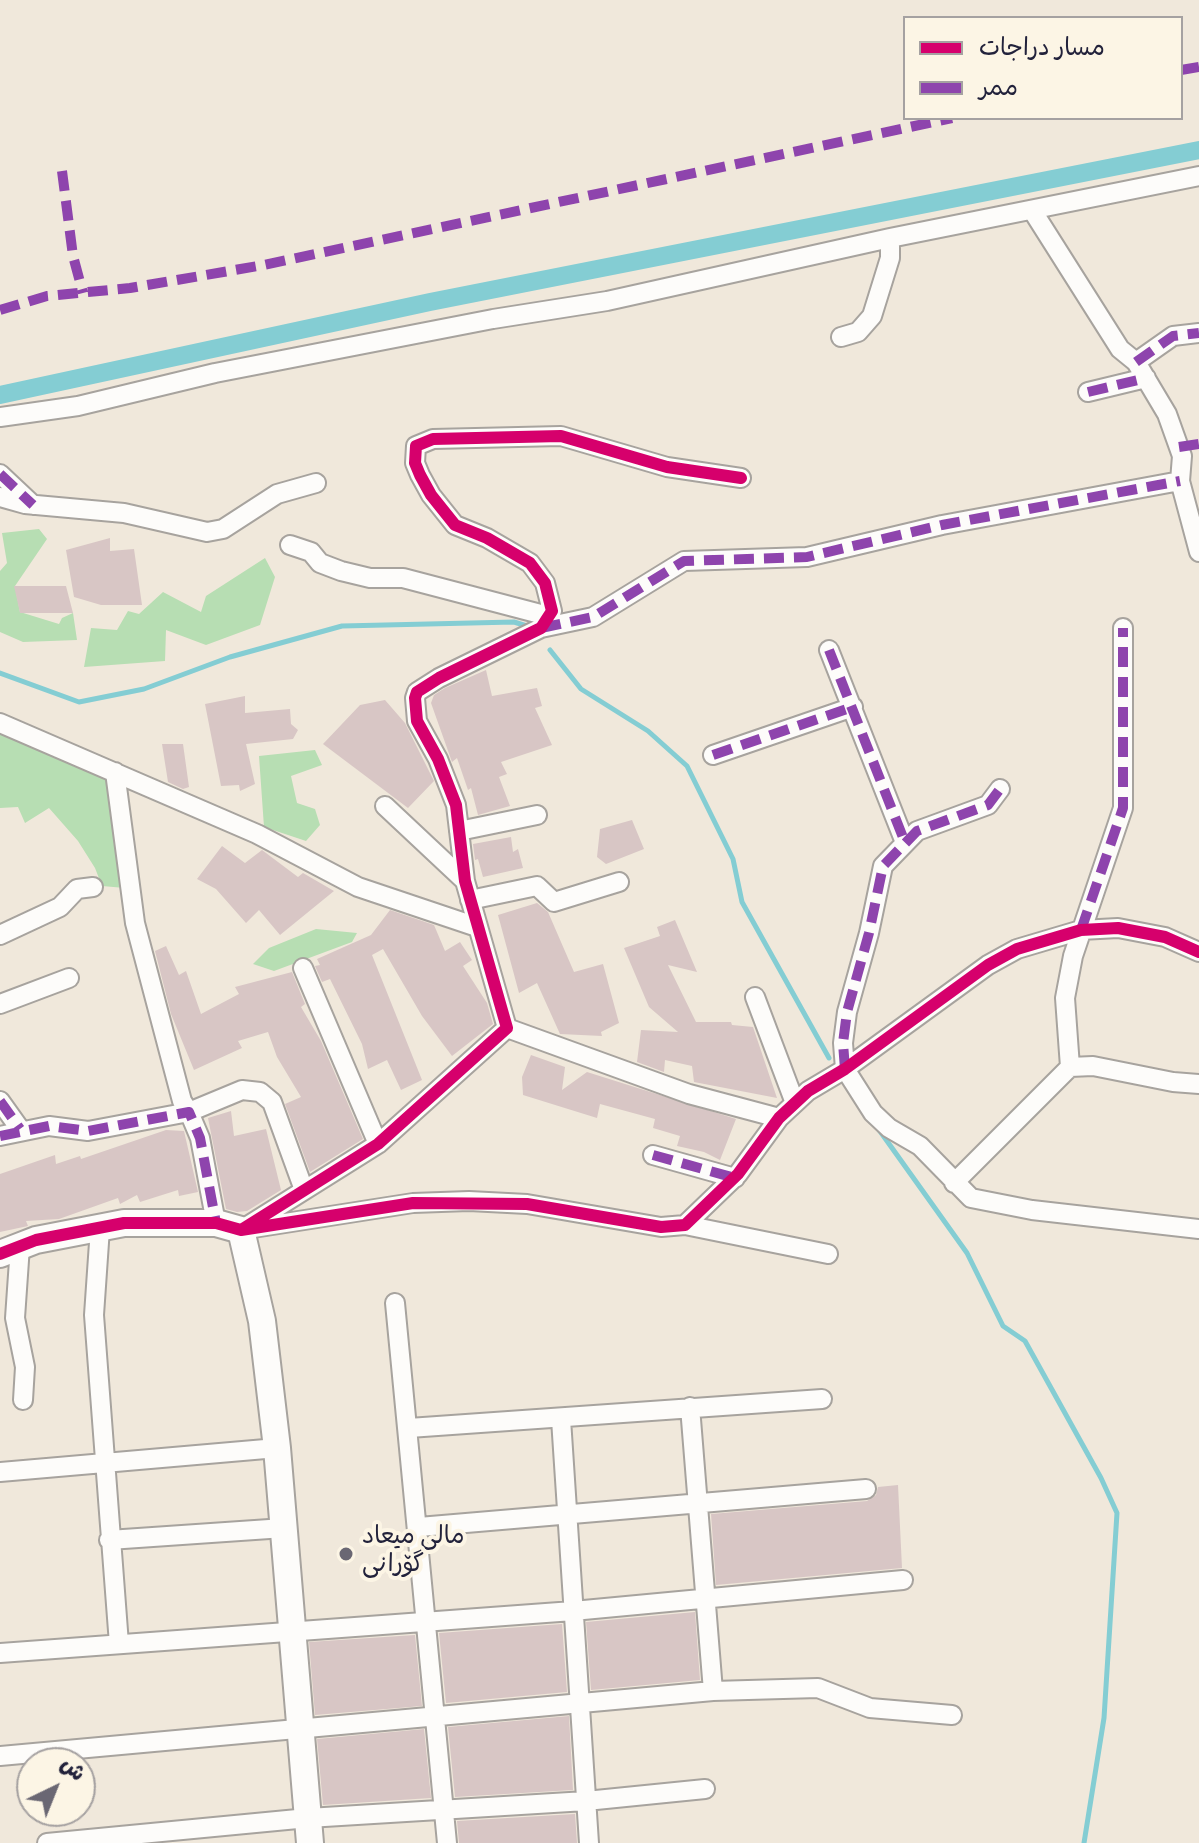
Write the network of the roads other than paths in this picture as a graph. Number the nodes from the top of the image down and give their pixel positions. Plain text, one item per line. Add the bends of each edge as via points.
1 (1199, 176) edge
2 (1032, 210) junction
3 (890, 238) junction
4 (1199, 333) edge
5 (841, 337) dead end
6 (1141, 370) junction
7 (1088, 392) dead end
8 (0, 417) edge
9 (1199, 444) edge
10 (1179, 447) junction
11 (0, 474) edge
12 (741, 478) dead end
13 (1180, 481) junction
14 (316, 483) dead end
15 (0, 497) edge
16 (33, 505) junction
17 (290, 545) dead end
18 (1199, 552) edge
19 (541, 625) junction
20 (1123, 628) dead end
21 (829, 650) dead end
22 (853, 707) junction
23 (0, 723) edge
24 (713, 755) dead end
25 (115, 772) junction
26 (1000, 789) dead end
27 (385, 806) dead end
28 (537, 815) dead end
29 (459, 831) junction
30 (904, 840) junction
31 (465, 881) junction
32 (619, 882) dead end
33 (93, 887) dead end
34 (470, 900) junction
35 (477, 927) junction
36 (1081, 930) junction
37 (0, 935) edge
38 (1199, 952) edge
39 (303, 968) dead end
40 (69, 978) dead end
41 (755, 997) dead end
42 (0, 1004) edge
43 (507, 1028) junction
44 (1070, 1067) junction
45 (840, 1071) junction
46 (1199, 1084) edge
47 (801, 1097) junction
48 (0, 1101) edge
49 (189, 1112) junction
50 (779, 1118) junction
51 (20, 1129) junction
52 (0, 1136) edge
53 (378, 1144) junction
54 (653, 1155) dead end
55 (735, 1178) junction
56 (954, 1183) junction
57 (304, 1190) junction
58 (685, 1225) junction
59 (228, 1227) junction
60 (100, 1228) junction
61 (1199, 1229) edge
62 (10, 1250) edge
63 (828, 1254) dead end
64 (395, 1303) dead end
65 (822, 1399) dead end
66 (23, 1400) dead end
67 (690, 1407) junction
68 (561, 1419) junction
69 (409, 1428) junction
70 (277, 1448) junction
71 (103, 1465) junction
72 (0, 1472) edge
73 (866, 1489) dead end
74 (700, 1502) junction
75 (567, 1516) junction
76 (419, 1527) junction
77 (284, 1528) junction
78 (109, 1540) junction
79 (903, 1580) dead end
80 (707, 1598) junction
81 (573, 1611) junction
82 (427, 1622) junction
83 (294, 1631) junction
84 (119, 1644) junction
85 (0, 1653) edge
86 (713, 1691) junction
87 (580, 1704) junction
88 (435, 1714) junction
89 (952, 1715) dead end
90 (299, 1727) junction
91 (0, 1756) edge
92 (705, 1789) dead end
93 (586, 1801) junction
94 (446, 1809) junction
95 (309, 1831) edge
96 (128, 1839) edge
97 (47, 1843) edge
98 (447, 1843) edge
99 (589, 1843) edge

1 - 2 street
2 - 3 street
2 - 6 street via 1120,349
3 - 5 street via 890,258 872,316 858,332
3 - 8 street via 607,301
4 - 6 street via 1173,336
6 - 7 street
6 - 10 street
9 - 10 street
10 - 13 street
11 - 16 street
12 - 19 street via 667,467 573,438 424,440 416,446 415,463 455,525 530,563 545,583 552,611
13 - 18 street
13 - 19 street via 942,525 807,557 684,561 593,617
14 - 16 street via 277,494 223,529 207,532 124,513
15 - 16 street
17 - 19 street via 341,571 403,578
19 - 29 street via 417,692 417,721 456,805
20 - 36 street via 1123,808
21 - 22 street
22 - 24 street
22 - 30 street
23 - 25 street
25 - 35 street via 358,887
25 - 49 street via 135,923
26 - 30 street via 988,805 931,823
27 - 31 street
28 - 29 street
29 - 31 street
30 - 45 street via 883,866 875,892 847,1012
31 - 34 street
32 - 34 street via 554,902 537,886
33 - 37 street via 77,889 60,907
34 - 35 street
35 - 43 street
36 - 38 street via 1137,930
36 - 44 street via 1065,998
36 - 45 street via 1017,949 988,965
39 - 53 street
40 - 42 street
41 - 47 street
43 - 50 street via 689,1094
43 - 53 street
44 - 46 street
44 - 56 street
45 - 47 street
45 - 56 street via 873,1113 920,1146
47 - 50 street
48 - 51 street
49 - 51 street via 88,1131
49 - 57 street via 242,1090 260,1092 272,1102
49 - 59 street
50 - 55 street
51 - 52 street
53 - 57 street
54 - 55 street
55 - 58 street
56 - 61 street via 971,1198 1002,1204
57 - 59 street
58 - 59 street via 661,1227 527,1204 469,1201 413,1203
58 - 63 street
59 - 60 street via 124,1223
59 - 70 street via 262,1321
60 - 62 street
60 - 71 street via 94,1315
62 - 66 street via 25,1367
64 - 69 street
65 - 67 street
67 - 68 street
67 - 74 street
68 - 69 street
68 - 75 street
69 - 76 street
70 - 71 street
70 - 77 street
71 - 72 street
71 - 78 street
73 - 74 street
74 - 75 street
74 - 80 street
75 - 76 street
75 - 81 street
76 - 82 street
77 - 78 street
77 - 83 street
78 - 84 street
79 - 80 street
80 - 81 street
80 - 86 street
81 - 82 street
81 - 87 street
82 - 83 street
82 - 88 street
83 - 84 street
83 - 90 street
84 - 85 street
86 - 87 street
86 - 89 street via 818,1688 870,1708
87 - 88 street
87 - 93 street
88 - 90 street
88 - 94 street
90 - 91 street
90 - 95 street
92 - 93 street
93 - 94 street
93 - 99 street
94 - 95 street
94 - 98 street
95 - 96 street
96 - 97 street

